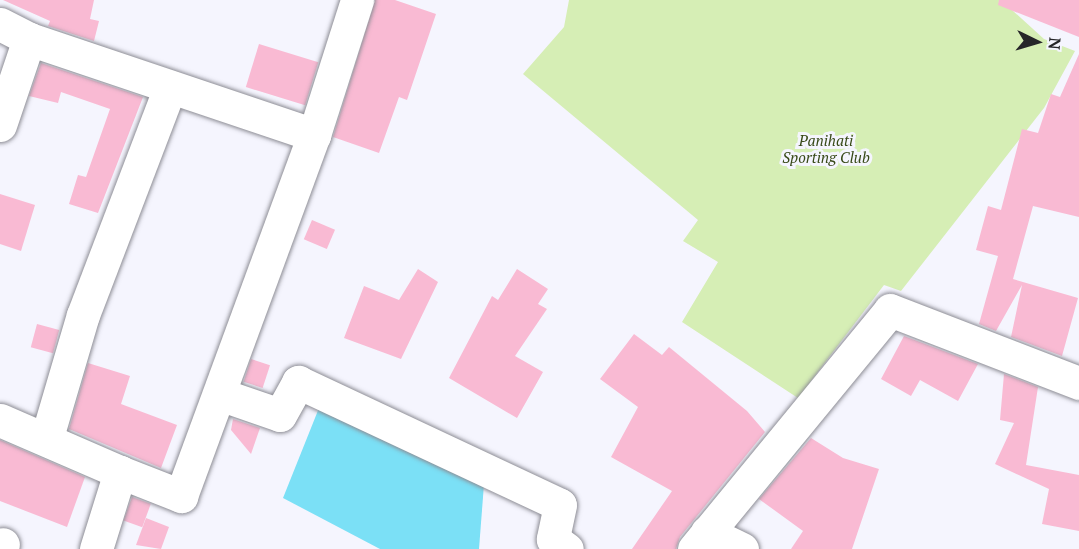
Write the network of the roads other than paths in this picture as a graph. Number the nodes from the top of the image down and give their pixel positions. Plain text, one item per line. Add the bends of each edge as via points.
1 (357, 0) edge
2 (0, 24) edge
3 (29, 39) junction
4 (170, 87) junction
5 (0, 125) edge
6 (314, 135) junction
7 (1079, 383) edge
8 (222, 395) junction
9 (0, 420) edge
10 (47, 437) junction
11 (120, 472) junction
12 (700, 541) edge
13 (96, 549) edge
14 (567, 549) edge
15 (742, 549) edge

1 - 6 street
2 - 3 street
3 - 4 street
3 - 5 street
4 - 6 street
4 - 10 street via 83,315
6 - 8 street
7 - 12 street via 890,310
8 - 11 street via 181,496
8 - 14 street via 280,415 298,382 561,505 553,539
9 - 10 street
10 - 11 street
11 - 13 street
12 - 15 street

